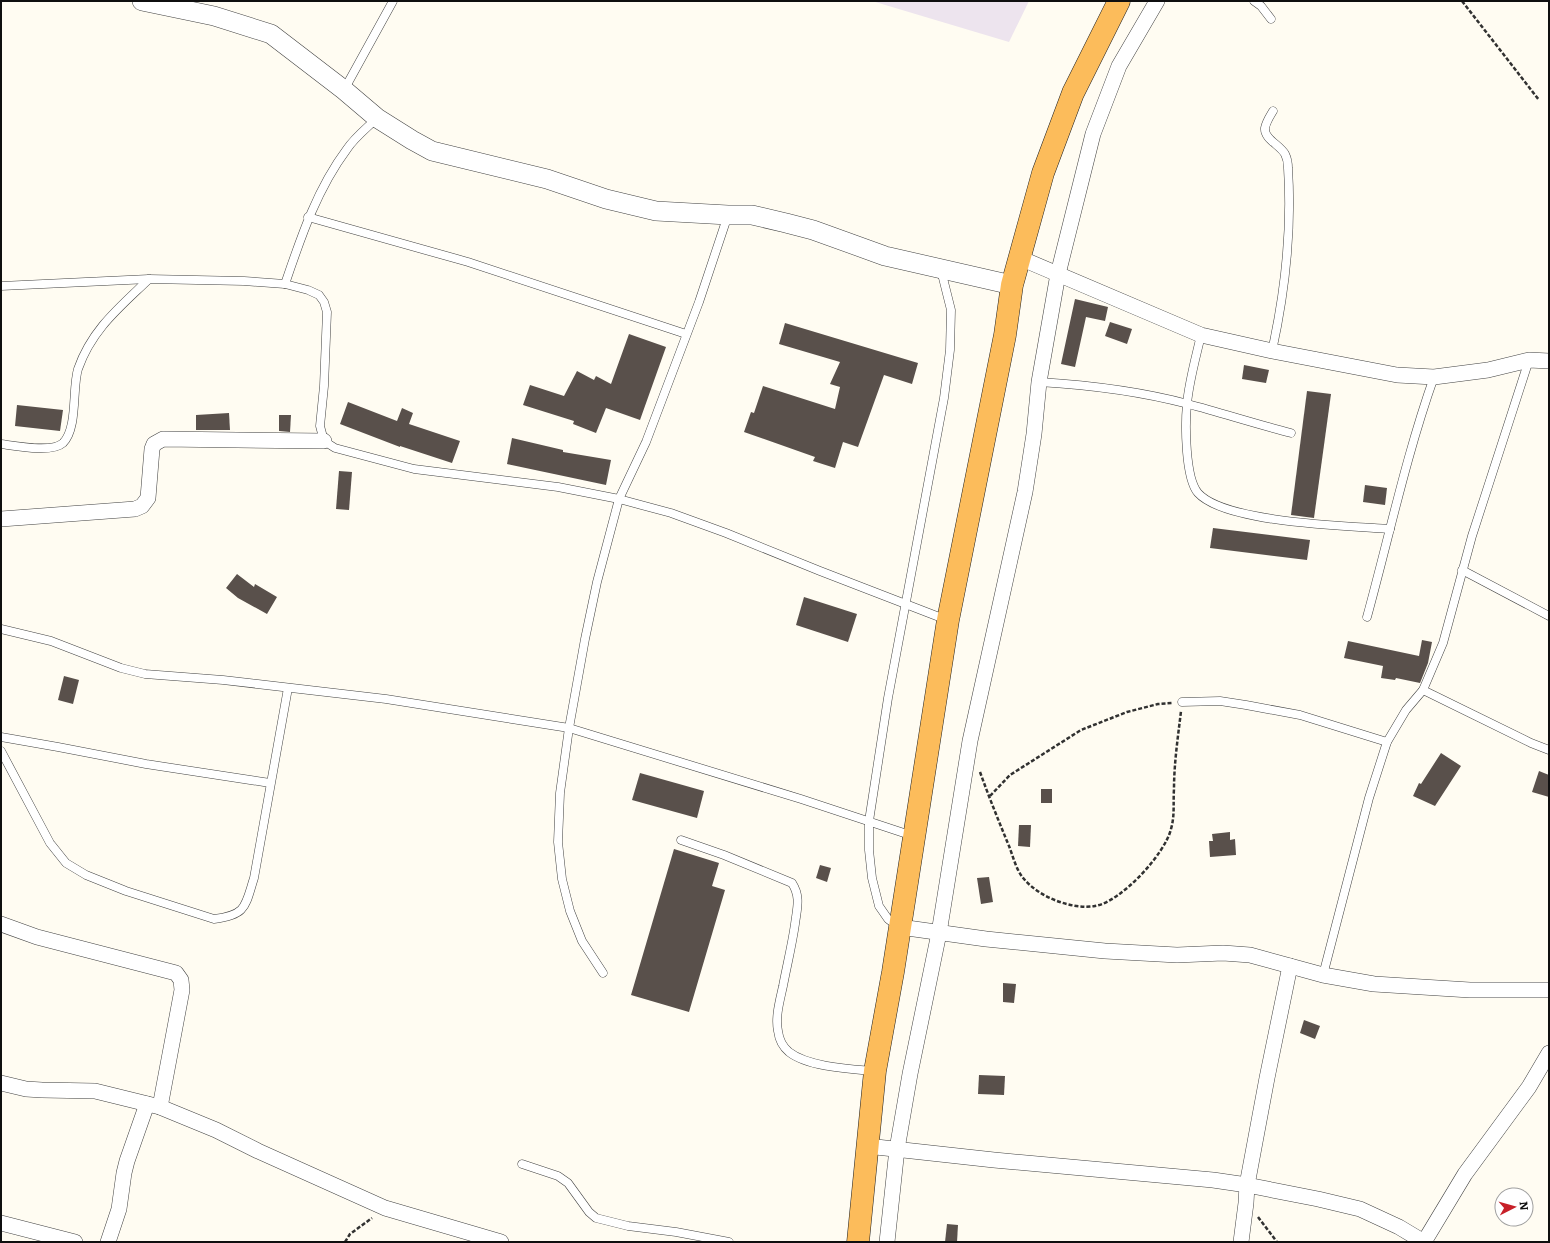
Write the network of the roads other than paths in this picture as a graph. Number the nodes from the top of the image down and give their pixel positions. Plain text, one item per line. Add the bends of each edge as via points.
1 (142, 1) edge
2 (393, 1) edge
3 (1118, 1) edge
4 (1157, 1) edge
5 (1254, 1) edge
6 (1271, 19) dead end
7 (344, 90) junction
8 (1273, 111) dead end
9 (377, 118) junction
10 (728, 215) junction
11 (308, 217) junction
12 (1020, 258) junction
13 (941, 269) junction
14 (1058, 274) junction
15 (150, 280) junction
16 (285, 284) junction
17 (1012, 285) junction
18 (1, 286) edge
19 (686, 334) junction
20 (1200, 335) junction
21 (1272, 351) junction
22 (1529, 360) junction
23 (1549, 361) edge
24 (1434, 377) junction
25 (1039, 382) junction
26 (1187, 403) junction
27 (1291, 433) dead end
28 (324, 441) junction
29 (1, 444) edge
30 (619, 499) junction
31 (1, 519) edge
32 (1390, 529) junction
33 (1462, 570) junction
34 (907, 604) junction
35 (1549, 616) edge
36 (1367, 617) dead end
37 (948, 620) junction
38 (1, 629) edge
39 (288, 688) junction
40 (1423, 690) junction
41 (1182, 702) road end
42 (569, 728) junction
43 (1, 737) edge
44 (1387, 742) junction
45 (1549, 750) edge
46 (1, 751) edge
47 (270, 783) junction
48 (869, 821) junction
49 (914, 836) junction
50 (681, 840) dead end
51 (1, 924) edge
52 (900, 927) junction
53 (939, 933) junction
54 (1290, 966) junction
55 (603, 973) dead end
56 (1323, 975) junction
57 (1549, 990) edge
58 (1549, 1054) edge
59 (875, 1071) junction
60 (1, 1083) edge
61 (153, 1106) junction
62 (867, 1146) junction
63 (897, 1149) junction
64 (522, 1164) dead end
65 (1247, 1185) junction
66 (1, 1223) edge
67 (74, 1242) edge
68 (108, 1242) edge
69 (501, 1242) edge
70 (729, 1242) edge
71 (858, 1242) edge
72 (887, 1242) edge
73 (1241, 1242) edge
74 (1424, 1242) edge

1 - 7 street via 214,16 271,34
2 - 7 lane
3 - 12 highway via 1073,93 1043,173
4 - 14 street via 1120,66 1093,134
5 - 6 lane
7 - 9 street
8 - 21 lane via 1265,132 1286,155 1290,197 1285,276
9 - 10 street via 432,151 546,179 606,199 656,211
9 - 11 lane via 348,148
10 - 13 street via 752,215 786,223 885,256
10 - 19 lane
11 - 16 lane
11 - 19 lane via 468,262
12 - 14 street
12 - 17 highway
13 - 17 street
13 - 34 lane via 951,310 950,350 944,398
14 - 20 street
14 - 25 street
15 - 16 lane
15 - 18 lane
15 - 29 lane via 97,331 78,370 70,431 64,442 58,447 49,448
16 - 28 lane via 319,295 327,312 320,426
17 - 37 highway via 1006,335
19 - 30 lane via 646,442
20 - 21 street
20 - 26 lane
21 - 24 street via 1397,375
22 - 23 street
22 - 24 street via 1488,370
22 - 33 lane
24 - 32 lane via 1418,424
25 - 26 lane via 1112,389
25 - 53 street via 1025,492 970,741
26 - 27 lane
26 - 32 lane via 1188,461 1191,478 1197,492 1207,501 1242,514 1270,519
28 - 30 lane via 335,448 414,469 558,487
28 - 31 street via 163,439 152,448 148,498 142,506 135,509
30 - 34 lane via 671,513 719,530
30 - 42 lane via 584,639
32 - 36 lane
33 - 35 lane
33 - 40 lane via 1443,643
34 - 37 lane
34 - 48 lane via 888,698
37 - 49 highway
38 - 39 lane via 51,641 121,668 145,674
39 - 42 lane via 386,699
39 - 47 lane
40 - 44 lane via 1406,710
40 - 45 lane
41 - 44 lane via 1220,701 1300,715
42 - 48 lane
42 - 55 lane via 560,793 558,842 562,879 570,911 582,941
43 - 47 lane via 146,764
44 - 56 lane via 1369,798
46 - 47 lane via 50,843 66,863 86,875 126,891 214,919 237,914 245,904 254,878
48 - 49 lane
48 - 52 lane via 868,850 879,906 888,919
49 - 52 highway
50 - 59 lane via 792,883 797,891 797,904 779,1002 778,1031 782,1044 790,1053 807,1061 838,1068
51 - 61 street via 37,937 176,973 180,977 182,990
52 - 53 street
52 - 59 highway
53 - 54 street via 1105,951 1177,955 1250,954
53 - 63 street
54 - 56 street
54 - 65 street
56 - 57 street via 1381,985 1470,990
58 - 74 street via 1529,1087 1466,1174
59 - 62 highway
60 - 61 street via 26,1089 96,1091
61 - 68 street via 127,1161 119,1209
61 - 69 street via 216,1130 385,1208
62 - 63 street
62 - 71 highway
63 - 65 street
63 - 72 street
64 - 70 lane via 558,1176 568,1183 596,1218 628,1226
65 - 73 street
65 - 74 street via 1360,1209
66 - 67 street

